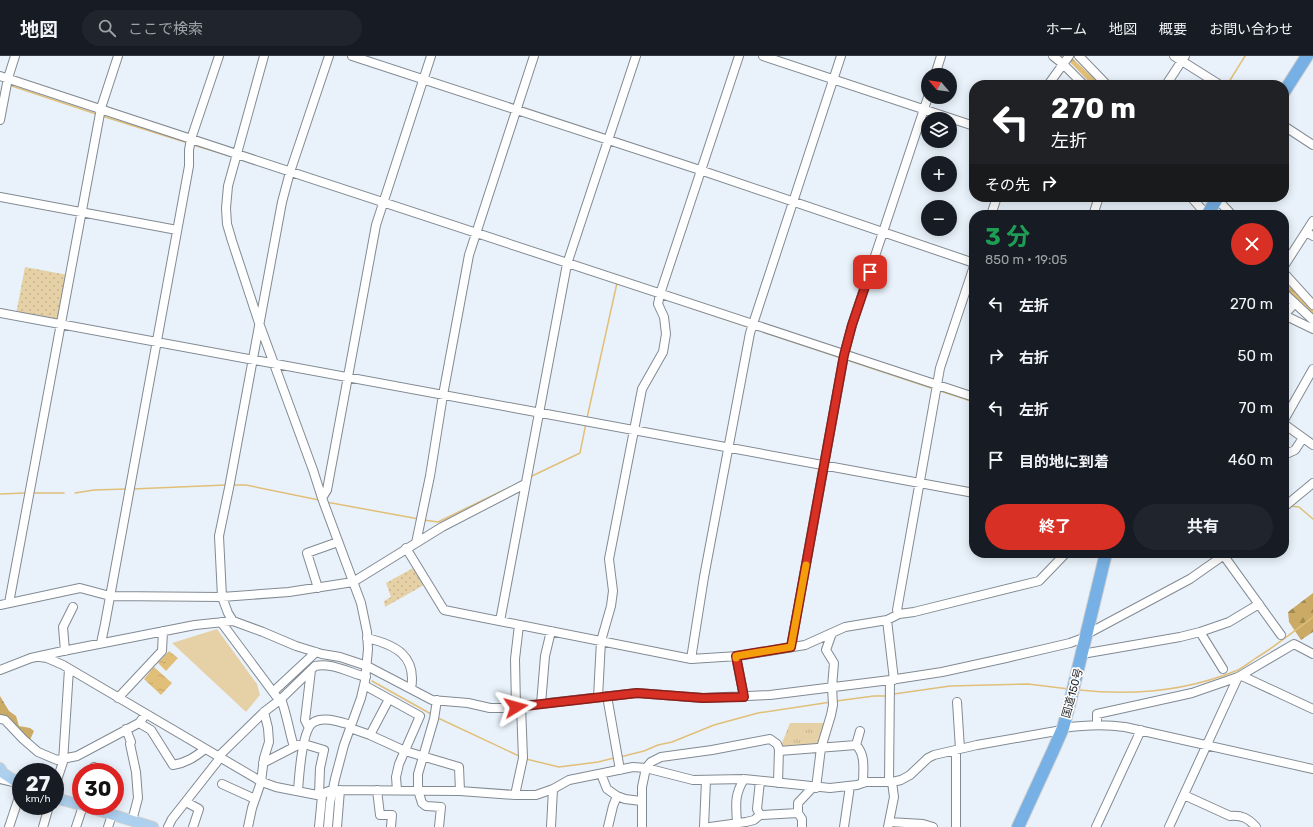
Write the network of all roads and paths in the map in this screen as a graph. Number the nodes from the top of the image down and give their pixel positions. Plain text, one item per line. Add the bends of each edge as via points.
1 (15, 56) edge
2 (118, 56) edge
3 (219, 56) edge
4 (264, 56) edge
5 (329, 56) edge
6 (352, 56) edge
7 (431, 56) edge
8 (534, 56) edge
9 (636, 56) edge
10 (739, 56) edge
11 (763, 56) edge
12 (841, 56) edge
13 (941, 56) edge
14 (1053, 56) edge
15 (1068, 56) edge
16 (1080, 56) edge
17 (1174, 56) edge
18 (1307, 56) edge
19 (1183, 58) edge
20 (1063, 64) junction
21 (937, 68) edge
22 (4, 77) edge
23 (424, 79) junction
24 (834, 80) junction
25 (1052, 80) edge
26 (1079, 80) edge
27 (1102, 80) edge
28 (1169, 80) edge
29 (1213, 80) edge
30 (1289, 84) edge
31 (926, 104) edge
32 (101, 108) junction
33 (925, 109) junction
34 (516, 110) junction
35 (0, 120) edge
36 (969, 124) edge
37 (1289, 129) edge
38 (191, 139) junction
39 (608, 141) junction
40 (1313, 145) edge
41 (237, 154) junction
42 (700, 170) junction
43 (290, 172) junction
44 (0, 198) edge
45 (792, 202) junction
46 (1195, 202) edge
47 (1220, 202) edge
48 (383, 203) junction
49 (1202, 210) edge
50 (1227, 210) edge
51 (82, 214) junction
52 (1313, 221) edge
53 (177, 230) junction
54 (884, 232) junction
55 (476, 233) junction
56 (1309, 234) edge
57 (1289, 260) edge
58 (969, 261) edge
59 (567, 264) junction
60 (1289, 279) edge
61 (969, 281) edge
62 (660, 294) junction
63 (1289, 298) edge
64 (1295, 303) junction
65 (1313, 305) edge
66 (1289, 310) edge
67 (0, 313) edge
68 (1289, 317) edge
69 (1313, 320) edge
70 (259, 323) junction
71 (61, 324) junction
72 (752, 324) junction
73 (1313, 329) edge
74 (156, 342) junction
75 (844, 355) junction
76 (253, 360) junction
77 (274, 364) junction
78 (1313, 369) edge
79 (347, 378) junction
80 (937, 385) junction
81 (443, 395) junction
82 (969, 395) edge
83 (1289, 411) edge
84 (538, 412) junction
85 (1289, 428) edge
86 (634, 430) junction
87 (1303, 438) junction
88 (1313, 445) edge
89 (728, 447) junction
90 (1289, 452) edge
91 (823, 466) junction
92 (919, 483) junction
93 (1313, 483) edge
94 (525, 484) junction
95 (969, 492) edge
96 (322, 498) junction
97 (1289, 501) edge
98 (338, 542) junction
99 (416, 543) junction
100 (406, 548) junction
101 (1061, 558) edge
102 (1105, 558) edge
103 (1219, 558) edge
104 (1228, 558) edge
105 (353, 582) junction
106 (318, 588) junction
107 (110, 596) junction
108 (222, 598) junction
109 (9, 603) junction
110 (1259, 604) junction
111 (0, 605) edge
112 (74, 607) dead end
113 (899, 614) junction
114 (233, 620) junction
115 (887, 620) junction
116 (220, 622) junction
117 (500, 622) junction
118 (518, 625) junction
119 (163, 631) junction
120 (551, 631) junction
121 (1200, 632) junction
122 (832, 633) junction
123 (1086, 635) junction
124 (1281, 635) dead end
125 (368, 638) junction
126 (601, 641) junction
127 (101, 643) junction
128 (791, 647) junction
129 (64, 651) junction
130 (316, 652) junction
131 (1082, 654) junction
132 (1313, 654) edge
133 (736, 656) junction
134 (37, 657) junction
135 (691, 658) junction
136 (367, 666) junction
137 (66, 667) junction
138 (1223, 669) dead end
139 (0, 670) edge
140 (311, 670) junction
141 (1240, 676) junction
142 (892, 680) junction
143 (365, 681) junction
144 (832, 687) junction
145 (411, 689) junction
146 (273, 692) junction
147 (606, 696) junction
148 (598, 697) junction
149 (744, 697) junction
150 (118, 698) junction
151 (389, 698) junction
152 (280, 700) junction
153 (437, 700) junction
154 (957, 702) dead end
155 (541, 704) junction
156 (519, 707) junction
157 (1313, 709) edge
158 (264, 712) junction
159 (146, 714) junction
160 (0, 719) edge
161 (139, 723) junction
162 (1097, 724) junction
163 (308, 726) junction
164 (350, 726) junction
165 (126, 729) junction
166 (1062, 729) junction
167 (1141, 730) junction
168 (860, 732) dead end
169 (370, 734) junction
170 (304, 743) junction
171 (856, 745) junction
172 (1207, 745) junction
173 (294, 747) junction
174 (821, 748) junction
175 (205, 749) junction
176 (779, 750) junction
177 (958, 750) junction
178 (405, 751) junction
179 (423, 756) junction
180 (219, 757) junction
181 (63, 760) junction
182 (62, 763) edge
183 (263, 763) junction
184 (0, 768) edge
185 (646, 768) junction
186 (1313, 768) edge
187 (620, 770) junction
188 (601, 774) junction
189 (744, 779) junction
190 (0, 780) edge
191 (12, 780) edge
192 (706, 780) junction
193 (760, 780) junction
194 (261, 782) junction
195 (891, 782) junction
196 (778, 783) junction
197 (863, 783) junction
198 (12, 784) edge
199 (222, 784) dead end
200 (850, 786) junction
201 (814, 788) junction
202 (553, 789) junction
203 (336, 790) junction
204 (377, 790) junction
205 (397, 790) junction
206 (418, 790) junction
207 (298, 791) junction
208 (460, 791) junction
209 (321, 795) junction
210 (515, 795) junction
211 (1184, 795) junction
212 (617, 796) junction
213 (255, 799) junction
214 (641, 801) junction
215 (186, 802) junction
216 (798, 813) junction
217 (12, 815) edge
218 (46, 815) edge
219 (79, 815) edge
220 (112, 815) joint
221 (760, 815) junction
222 (132, 821) junction
223 (736, 823) junction
224 (888, 824) edge
225 (745, 825) edge
226 (9, 827) edge
227 (42, 827) edge
228 (76, 827) edge
229 (108, 827) edge
230 (153, 827) edge
231 (168, 827) edge
232 (193, 827) edge
233 (248, 827) edge
234 (319, 827) edge
235 (328, 827) edge
236 (336, 827) edge
237 (391, 827) edge
238 (439, 827) edge
239 (551, 827) edge
240 (608, 827) edge
241 (642, 827) edge
242 (704, 827) edge
243 (710, 827) edge
244 (802, 827) edge
245 (844, 827) edge
246 (933, 827) edge
247 (956, 827) edge
248 (1018, 827) edge
249 (1096, 827) edge
250 (1169, 827) edge
251 (1256, 827) edge

1 - 22 street
2 - 32 street
3 - 38 street
4 - 41 street
5 - 43 street
6 - 23 street
7 - 23 street
8 - 34 street
9 - 39 street
10 - 42 street
11 - 24 street
12 - 24 street
13 - 21 street
14 - 20 street
15 - 20 street
16 - 27 street
17 - 19 street
18 - 30 highway
19 - 28 street
19 - 29 street
20 - 25 street
20 - 26 street
22 - 32 street
22 - 35 street
23 - 34 street
23 - 48 street
24 - 33 street
24 - 45 street
31 - 33 street
32 - 38 street
32 - 51 street
33 - 36 street
33 - 54 street
34 - 39 street
34 - 55 street
37 - 40 street
38 - 41 street
38 - 53 street via 189,166
39 - 42 street
39 - 59 street
41 - 43 street
41 - 70 street via 228,186 227,224
42 - 45 street
42 - 62 street
43 - 48 street
43 - 70 street
44 - 51 street
45 - 54 street
45 - 72 street
46 - 49 street
47 - 50 street
48 - 55 street
48 - 79 street via 376,225
51 - 53 street
51 - 71 street
52 - 56 street
53 - 74 street
54 - 58 street
54 - 75 street
55 - 59 street
55 - 81 street via 469,255
56 - 57 street
59 - 62 street
59 - 84 street
60 - 65 street
61 - 80 street via 940,368
62 - 72 street
62 - 86 street via 658,304 664,317 666,334 663,352 642,389
63 - 64 street
64 - 66 street
64 - 69 street
67 - 71 street
68 - 73 street
70 - 76 street
70 - 77 street
71 - 74 street
71 - 109 street
72 - 75 street
72 - 89 street
74 - 76 street
74 - 107 street
75 - 80 street
75 - 91 street
76 - 77 street
76 - 108 street via 219,536
77 - 79 street
77 - 96 street
78 - 83 street
79 - 81 street
79 - 96 street via 328,490
80 - 82 street
80 - 92 street
81 - 84 street
81 - 99 street
84 - 86 street
84 - 94 street
85 - 87 street
86 - 89 street
86 - 126 street via 609,559 613,591
87 - 88 street
87 - 90 street
89 - 91 street
89 - 135 street
91 - 92 street
91 - 128 street
92 - 95 street
92 - 113 street via 897,610
93 - 97 street
94 - 99 street
94 - 117 street
96 - 98 street
98 - 105 street
98 - 106 street via 307,552
99 - 100 street
100 - 105 street
100 - 117 street via 444,610
101 - 113 street via 1039,581
102 - 123 highway, 国道150号
103 - 123 street via 1190,579
104 - 110 street
105 - 106 street
105 - 125 street via 361,603
106 - 108 street
107 - 108 street
107 - 109 street via 80,588
107 - 127 street
108 - 114 street
109 - 111 street
110 - 121 street via 1229,622
110 - 124 street
112 - 129 street via 63,628
113 - 115 street
114 - 116 street
114 - 130 street
115 - 122 street via 845,627
115 - 142 street
116 - 119 street
116 - 146 street
117 - 118 street
118 - 120 street
118 - 156 street via 515,658
119 - 127 street
119 - 150 street via 162,651
120 - 126 street
120 - 155 street via 544,662
121 - 131 street
121 - 138 street
122 - 128 street via 805,645
122 - 144 street via 826,650 834,663
123 - 131 highway, 国道150号
123 - 142 street via 1070,642 1006,658
125 - 136 street
125 - 145 street via 393,647 407,660 413,678
126 - 135 street
126 - 148 street
127 - 129 street
128 - 133 street
129 - 134 street
129 - 137 street via 62,658
130 - 136 street
130 - 146 street
131 - 166 highway, 国道150号
132 - 141 street via 1294,644
133 - 135 street
133 - 149 street
134 - 137 street via 47,658
134 - 139 street
136 - 143 street
136 - 145 street
137 - 150 street
137 - 181 street
140 - 143 street via 314,666 330,666
140 - 152 street
140 - 163 street via 305,720
141 - 157 street
141 - 162 street via 1192,694 1097,714
141 - 172 street
142 - 144 street
142 - 195 street
143 - 151 street
143 - 164 street
144 - 149 street
144 - 174 street via 833,705
145 - 153 street
146 - 152 street
147 - 148 street
147 - 149 street via 637,693 703,698
147 - 187 street
148 - 155 street
150 - 159 street
151 - 169 street
151 - 178 street via 420,716
152 - 158 street
152 - 173 street
153 - 156 street via 490,708
153 - 179 street
154 - 177 street
155 - 156 street
156 - 210 street via 523,758
158 - 180 street
158 - 183 street via 269,742
159 - 161 street
159 - 175 street
160 - 181 street via 5,720 38,752
161 - 165 street
161 - 175 street via 151,730 173,765 194,758
162 - 166 street
162 - 167 street
163 - 164 street via 324,720
163 - 170 street
164 - 169 street
164 - 203 street
165 - 181 street via 77,756
165 - 222 street via 136,772 138,798
166 - 177 street
166 - 248 highway, 国道150号
167 - 172 street
167 - 249 street
168 - 171 street
169 - 178 street
170 - 173 street
170 - 207 street
170 - 209 street via 324,750 320,768
171 - 174 street
171 - 197 street via 863,755
172 - 186 street
172 - 211 street
173 - 183 street
174 - 176 street
174 - 201 street
175 - 180 street
176 - 185 street via 777,744 770,739 661,758 651,762
176 - 196 street
177 - 195 street via 928,758 910,776
177 - 247 street
178 - 179 street
178 - 205 street via 396,777
179 - 206 street via 418,774
179 - 208 street via 459,767
180 - 194 street
180 - 215 street
181 - 182 street
183 - 194 street
184 - 191 main road
185 - 187 street
185 - 192 street via 693,780
185 - 214 street
187 - 188 street
188 - 202 street via 569,780
188 - 212 street via 607,789
189 - 192 street
189 - 193 street
189 - 223 street via 737,790
190 - 198 street
192 - 242 street
193 - 196 street
193 - 221 street via 757,809
194 - 207 street
194 - 213 street
195 - 197 street
195 - 224 street via 894,797
196 - 201 street
197 - 200 street
199 - 213 street
200 - 201 street
200 - 245 street
201 - 216 street via 798,803
202 - 210 street via 536,795
202 - 239 street
203 - 204 street
203 - 209 street
203 - 235 street
203 - 236 street
204 - 205 street
204 - 237 street via 380,816 392,815
205 - 206 street
206 - 208 street
206 - 238 street via 422,803 426,806 441,806
207 - 209 street
208 - 210 street
209 - 234 street
211 - 250 street
211 - 251 street via 1230,816 1245,817
212 - 214 street via 625,800
212 - 240 street
213 - 233 street
214 - 241 street
215 - 231 street
215 - 232 street via 200,809
216 - 221 street
216 - 244 street via 802,819
217 - 226 street
218 - 227 street
219 - 228 street
220 - 222 main road
220 - 229 street
221 - 225 street
222 - 230 main road
223 - 225 street
223 - 243 street
224 - 246 street via 923,824

